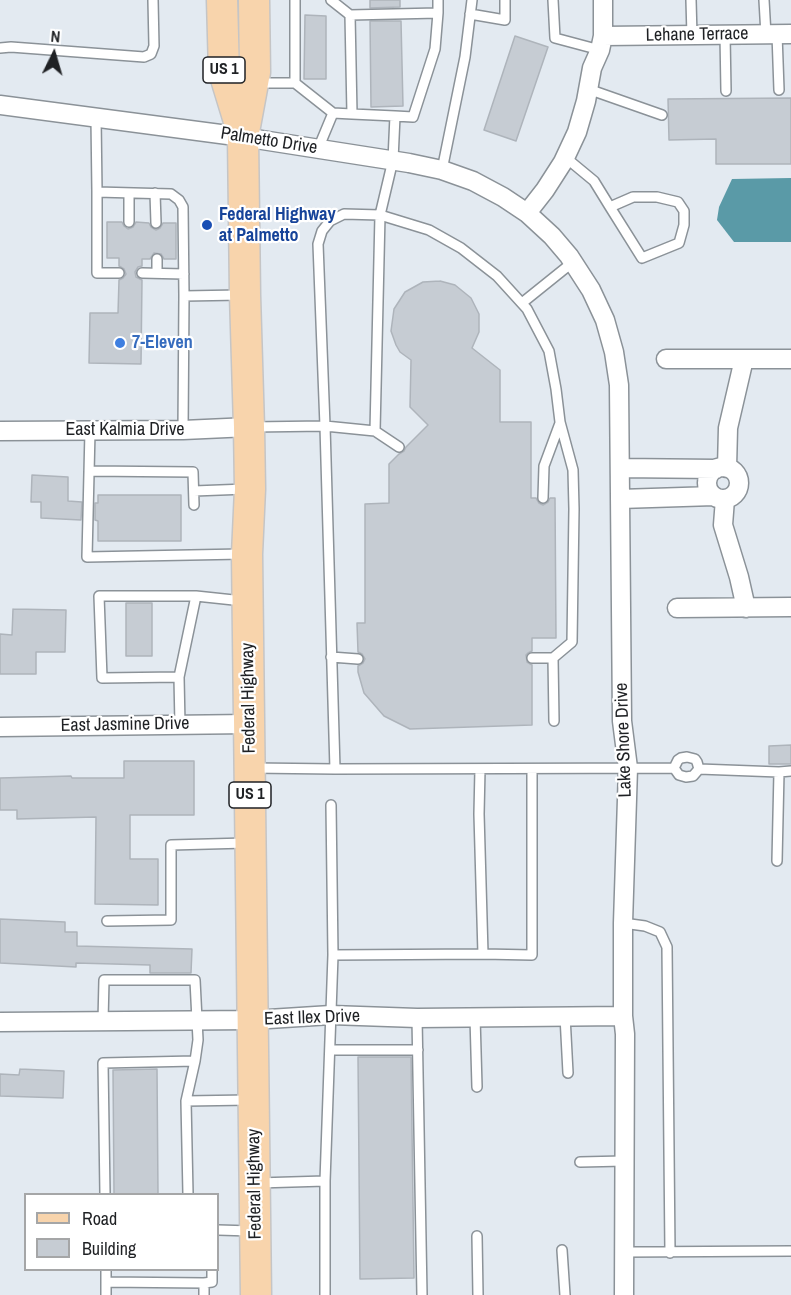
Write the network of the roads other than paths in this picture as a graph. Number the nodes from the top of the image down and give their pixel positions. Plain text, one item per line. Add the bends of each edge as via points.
1 (153, 0) edge
2 (222, 0) edge
3 (254, 0) edge
4 (295, 0) edge
5 (331, 0) edge
6 (438, 0) edge
7 (472, 0) edge
8 (505, 0) edge
9 (553, 0) edge
10 (603, 0) edge
11 (691, 0) edge
12 (764, 0) edge
13 (438, 13) junction
14 (470, 14) junction
15 (350, 15) junction
16 (778, 34) edge
17 (725, 35) junction
18 (692, 36) junction
19 (602, 43) junction
20 (0, 48) edge
21 (253, 83) junction
22 (295, 83) junction
23 (588, 89) junction
24 (779, 90) dead end
25 (726, 91) dead end
26 (0, 105) edge
27 (333, 113) junction
28 (352, 114) junction
29 (662, 115) dead end
30 (395, 116) junction
31 (96, 118) junction
32 (243, 137) junction
33 (318, 148) junction
34 (565, 157) junction
35 (393, 160) junction
36 (442, 170) junction
37 (97, 192) junction
38 (129, 193) junction
39 (155, 194) junction
40 (610, 207) junction
41 (527, 213) junction
42 (380, 215) junction
43 (129, 222) dead end
44 (156, 223) dead end
45 (157, 259) dead end
46 (573, 262) junction
47 (119, 273) dead end
48 (142, 273) dead end
49 (157, 273) junction
50 (184, 274) junction
51 (244, 295) junction
52 (184, 296) junction
53 (522, 303) junction
54 (791, 358) edge
55 (666, 359) dead end
56 (744, 359) junction
57 (560, 422) junction
58 (326, 426) junction
59 (249, 427) junction
60 (183, 430) junction
61 (0, 431) edge
62 (90, 431) junction
63 (375, 431) junction
64 (399, 447) dead end
65 (620, 468) junction
66 (722, 468) junction
67 (89, 471) junction
68 (250, 489) junction
69 (194, 490) junction
70 (543, 498) dead end
71 (719, 498) junction
72 (620, 499) junction
73 (194, 505) dead end
74 (247, 554) junction
75 (196, 596) junction
76 (248, 602) junction
77 (791, 607) edge
78 (677, 608) dead end
79 (746, 608) junction
80 (331, 657) junction
81 (532, 658) dead end
82 (553, 658) junction
83 (358, 659) dead end
84 (179, 677) junction
85 (554, 721) dead end
86 (249, 724) junction
87 (180, 725) junction
88 (0, 727) edge
89 (250, 768) junction
90 (628, 768) junction
91 (674, 768) junction
92 (480, 769) junction
93 (532, 769) junction
94 (699, 769) junction
95 (335, 770) junction
96 (791, 771) edge
97 (779, 772) junction
98 (331, 805) dead end
99 (251, 843) junction
100 (777, 861) dead end
101 (107, 921) dead end
102 (622, 923) junction
103 (483, 954) junction
104 (333, 955) junction
105 (331, 1015) junction
106 (565, 1016) junction
107 (623, 1016) junction
108 (475, 1017) junction
109 (417, 1018) junction
110 (197, 1020) junction
111 (253, 1020) junction
112 (103, 1021) junction
113 (0, 1023) edge
114 (330, 1050) junction
115 (417, 1050) junction
116 (195, 1061) junction
117 (568, 1073) dead end
118 (477, 1088) dead end
119 (254, 1100) junction
120 (186, 1101) junction
121 (624, 1161) junction
122 (580, 1162) dead end
123 (325, 1181) junction
124 (255, 1184) junction
125 (105, 1193) edge
126 (188, 1193) edge
127 (219, 1230) edge
128 (255, 1231) junction
129 (477, 1236) dead end
130 (562, 1250) dead end
131 (791, 1251) edge
132 (624, 1252) junction
133 (670, 1252) junction
134 (106, 1271) edge
135 (212, 1271) edge
136 (106, 1282) junction
137 (204, 1282) junction
138 (106, 1295) edge
139 (204, 1295) edge
140 (256, 1295) edge
141 (325, 1295) edge
142 (422, 1295) edge
143 (478, 1295) edge
144 (565, 1295) edge
145 (624, 1295) edge

1 - 20 lane via 154,46 151,54 144,57
2 - 32 main road, Federal Highway / US 1 via 224,72
3 - 21 main road, Federal Highway / US 1
4 - 22 lane
5 - 15 lane
6 - 13 lane
7 - 14 lane
8 - 14 lane via 505,21
9 - 19 lane via 555,38
10 - 19 street
11 - 18 lane
12 - 16 lane
13 - 15 lane
13 - 30 lane via 435,49 412,117
14 - 36 lane
15 - 28 lane
16 - 17 street, Lehane Terrace
16 - 24 lane
17 - 18 street, Lehane Terrace
17 - 25 lane
18 - 19 street, Lehane Terrace
19 - 23 street
21 - 22 lane
21 - 32 main road, Federal Highway / US 1
22 - 27 lane
23 - 29 lane
23 - 34 street via 577,132
26 - 31 street, Palmetto Drive
27 - 28 lane
27 - 33 lane
28 - 30 lane
30 - 35 lane
31 - 32 street, Palmetto Drive
31 - 37 lane
32 - 33 street, Palmetto Drive
32 - 51 main road, Federal Highway / US 1
33 - 35 street, Palmetto Drive
34 - 40 lane via 594,181
34 - 41 street
35 - 36 street, Palmetto Drive
35 - 42 lane
36 - 41 street, Palmetto Drive via 473,181
37 - 38 lane
37 - 47 lane via 97,273
38 - 39 lane
38 - 43 lane
39 - 44 lane
39 - 50 lane via 171,194 183,207
40 - 40 lane via 642,258 679,243 684,211 678,202 657,196 633,197
41 - 46 street, Lake Shore Drive
42 - 53 lane via 429,230 461,248 497,276
42 - 58 lane via 344,214 330,221 318,244
42 - 63 lane
45 - 49 lane
46 - 53 lane
46 - 65 street, Lake Shore Drive via 591,290 614,352 619,385
48 - 49 lane
49 - 50 lane
50 - 52 lane
51 - 52 lane
51 - 59 main road, Federal Highway / US 1
52 - 60 lane
53 - 57 lane via 549,351
54 - 56 street
55 - 56 street
56 - 66 street
57 - 70 lane via 544,466
57 - 82 lane via 573,470 572,642
58 - 59 lane
58 - 63 lane
58 - 80 lane
59 - 60 street, East Kalmia Drive
59 - 68 main road, Federal Highway / US 1
60 - 62 street, East Kalmia Drive
61 - 62 street, East Kalmia Drive
62 - 67 lane
63 - 64 lane
65 - 66 street
65 - 72 street, Lake Shore Drive
66 - 71 street via 710,475 707,484 710,493
66 - 71 street via 732,469 739,484 734,496
67 - 69 lane via 193,472
67 - 74 lane via 87,557
68 - 69 lane
68 - 74 main road, Federal Highway / US 1
69 - 73 lane
71 - 72 street
71 - 79 street
72 - 90 street, Lake Shore Drive via 622,721
74 - 76 main road, Federal Highway / US 1
75 - 76 lane
75 - 84 lane
75 - 84 lane via 99,596 102,678
76 - 86 main road, Federal Highway / US 1
77 - 79 street
78 - 79 street
80 - 83 lane
80 - 95 lane
81 - 82 lane
82 - 85 lane
84 - 87 lane
86 - 87 street, East Jasmine Drive
86 - 89 main road, Federal Highway / US 1
87 - 88 street, East Jasmine Drive
89 - 95 lane
89 - 99 main road, Federal Highway / US 1
90 - 91 lane
90 - 93 lane
90 - 102 street, Lake Shore Drive
91 - 94 lane via 678,775 686,777
91 - 94 lane via 678,760 687,758 695,759
92 - 93 lane
92 - 95 lane
92 - 103 lane
93 - 103 lane via 532,955
94 - 97 lane
96 - 97 lane
97 - 100 lane
98 - 104 lane
99 - 101 lane via 171,846 171,920
99 - 111 main road, Federal Highway / US 1
102 - 107 street, Lake Shore Drive
102 - 133 lane via 660,932 667,947
103 - 104 lane
104 - 105 lane
105 - 109 street, East Ilex Drive
105 - 111 street, East Ilex Drive
105 - 114 lane
106 - 107 street, East Ilex Drive
106 - 108 street, East Ilex Drive
106 - 117 lane
107 - 121 street, Lake Shore Drive
108 - 109 street, East Ilex Drive
108 - 118 lane
109 - 115 lane
110 - 111 street, East Ilex Drive
110 - 112 street, East Ilex Drive
110 - 112 lane via 195,980 104,980
110 - 116 lane
111 - 119 main road, Federal Highway / US 1
112 - 113 street, East Ilex Drive
114 - 115 lane
114 - 123 lane
115 - 142 lane
116 - 120 lane
116 - 125 lane via 103,1063
119 - 120 lane
119 - 124 main road, Federal Highway / US 1
120 - 126 lane
121 - 122 lane
121 - 132 street, Lake Shore Drive
123 - 124 lane
123 - 141 lane
124 - 128 main road, Federal Highway / US 1
127 - 128 lane
128 - 140 main road, Federal Highway / US 1
129 - 143 lane
130 - 144 lane
131 - 133 lane
132 - 133 lane
132 - 145 street, Lake Shore Drive
134 - 136 lane
135 - 137 lane via 212,1282
136 - 137 lane
136 - 138 lane
137 - 139 lane

